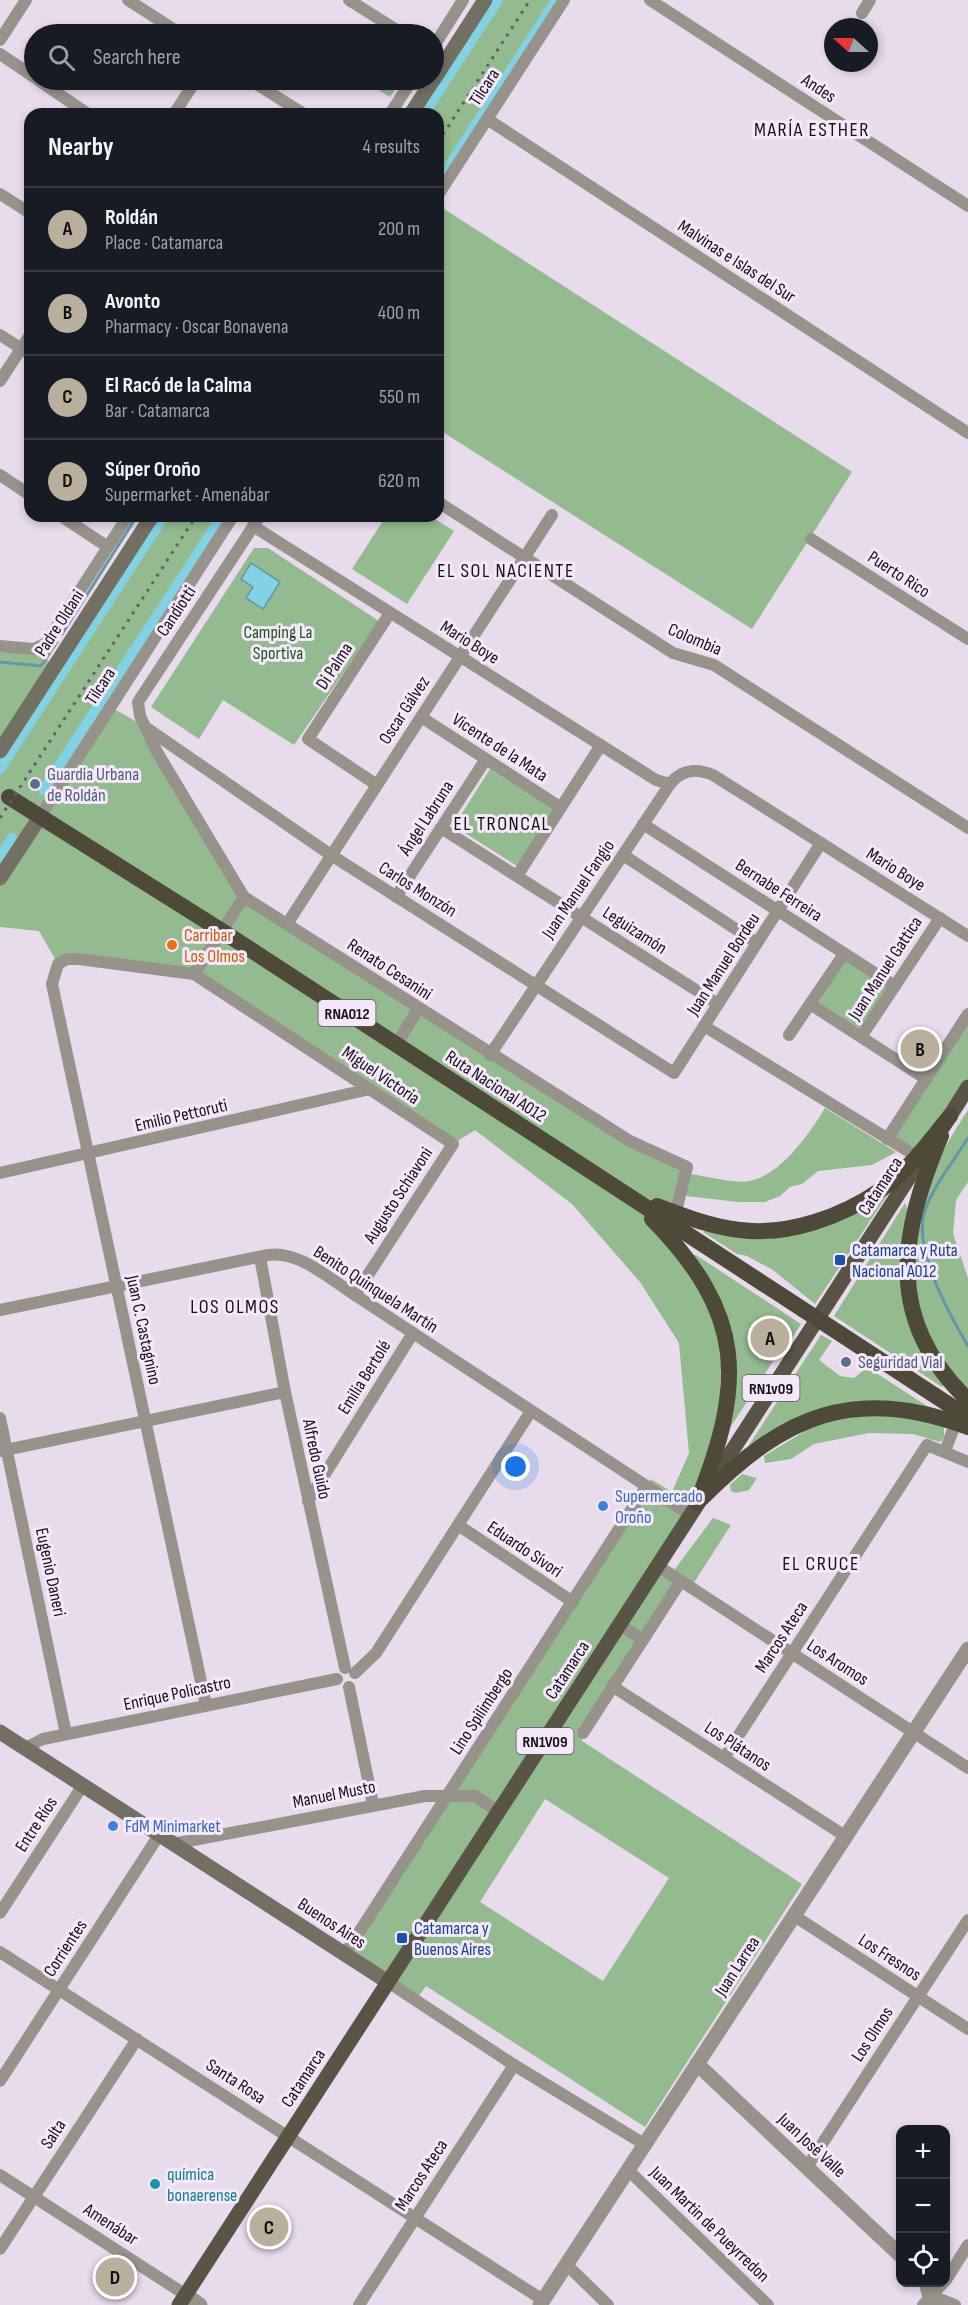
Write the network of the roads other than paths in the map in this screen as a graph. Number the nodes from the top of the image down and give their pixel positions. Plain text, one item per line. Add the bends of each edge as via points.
1 (26, 0) edge
2 (128, 0) edge
3 (350, 0) edge
4 (463, 0) edge
5 (485, 0) edge
6 (564, 0) edge
7 (650, 0) edge
8 (870, 0) edge
9 (862, 13) dead end
10 (165, 24) edge
11 (387, 24) edge
12 (444, 30) edge
13 (0, 40) edge
14 (444, 52) edge
15 (0, 54) edge
16 (24, 70) edge
17 (53, 90) edge
18 (190, 90) edge
19 (266, 90) edge
20 (406, 90) edge
21 (426, 90) edge
22 (79, 108) edge
23 (178, 108) edge
24 (294, 108) edge
25 (394, 108) edge
26 (415, 108) edge
27 (487, 119) junction
28 (444, 186) edge
29 (0, 194) edge
30 (968, 206) edge
31 (24, 209) edge
32 (0, 335) edge
33 (24, 350) edge
34 (24, 353) edge
35 (0, 381) edge
36 (968, 433) edge
37 (0, 475) edge
38 (24, 491) edge
39 (444, 506) edge
40 (552, 515) dead end
41 (70, 522) edge
42 (124, 522) edge
43 (148, 522) edge
44 (228, 522) edge
45 (255, 522) edge
46 (257, 522) edge
47 (811, 539) dead end
48 (108, 547) junction
49 (524, 558) junction
50 (390, 613) junction
51 (51, 634) junction
52 (154, 639) junction
53 (968, 639) edge
54 (70, 643) junction
55 (0, 646) edge
56 (171, 650) junction
57 (460, 657) junction
58 (421, 717) junction
59 (147, 728) junction
60 (601, 745) junction
61 (0, 751) edge
62 (486, 759) junction
63 (713, 775) joint
64 (670, 784) junction
65 (377, 785) junction
66 (5, 795) edge
67 (561, 807) junction
68 (40, 817) junction
69 (643, 824) junction
70 (441, 828) junction
71 (968, 828) edge
72 (821, 843) junction
73 (331, 855) junction
74 (623, 855) junction
75 (516, 876) junction
76 (0, 878) edge
77 (244, 897) junction
78 (396, 897) junction
79 (778, 911) junction
80 (582, 917) junction
81 (940, 918) junction
82 (286, 924) junction
83 (222, 931) junction
84 (968, 936) edge
85 (757, 943) junction
86 (844, 954) junction
87 (58, 964) joint
88 (194, 974) junction
89 (536, 986) junction
90 (895, 986) junction
91 (718, 1004) junction
92 (810, 1004) junction
93 (418, 1009) junction
94 (968, 1014) edge
95 (704, 1026) junction
96 (789, 1035) dead end
97 (861, 1037) junction
98 (396, 1045) junction
99 (490, 1054) junction
100 (674, 1073) joint
101 (926, 1079) junction
102 (968, 1087) edge
103 (370, 1089) junction
104 (950, 1116) junction
105 (887, 1139) junction
106 (453, 1144) joint
107 (89, 1155) junction
108 (919, 1158) junction
109 (0, 1173) edge
110 (631, 1196) junction
111 (673, 1225) junction
112 (260, 1257) junction
113 (117, 1286) junction
114 (355, 1295) junction
115 (0, 1310) edge
116 (816, 1318) junction
117 (412, 1333) junction
118 (285, 1392) junction
119 (968, 1400) edge
120 (531, 1411) junction
121 (0, 1418) edge
122 (145, 1421) junction
123 (964, 1422) edge
124 (3, 1451) edge
125 (945, 1451) junction
126 (726, 1457) joint
127 (968, 1462) edge
128 (646, 1487) junction
129 (308, 1500) junction
130 (693, 1508) junction
131 (458, 1525) junction
132 (658, 1566) junction
133 (681, 1581) junction
134 (573, 1602) junction
135 (620, 1625) junction
136 (642, 1640) junction
137 (968, 1649) edge
138 (792, 1654) junction
139 (346, 1673) junction
140 (612, 1686) junction
141 (206, 1705) junction
142 (583, 1733) dead end
143 (912, 1733) junction
144 (66, 1734) junction
145 (2, 1737) edge
146 (25, 1748) junction
147 (724, 1758) junction
148 (968, 1768) edge
149 (83, 1785) junction
150 (449, 1794) junction
151 (373, 1804) junction
152 (499, 1812) junction
153 (159, 1835) junction
154 (844, 1836) junction
155 (173, 1844) junction
156 (0, 1913) edge
157 (793, 1915) junction
158 (968, 1920) edge
159 (0, 1952) edge
160 (345, 1954) junction
161 (388, 1983) junction
162 (60, 1989) junction
163 (918, 1996) junction
164 (968, 2029) edge
165 (136, 2039) junction
166 (697, 2064) junction
167 (514, 2065) junction
168 (0, 2081) edge
169 (289, 2136) junction
170 (644, 2145) junction
171 (807, 2167) junction
172 (628, 2170) junction
173 (0, 2175) edge
174 (34, 2197) junction
175 (415, 2217) junction
176 (968, 2245) edge
177 (0, 2249) edge
178 (896, 2251) edge
179 (566, 2264) junction
180 (950, 2272) edge
181 (931, 2299) edge
182 (182, 2300) edge
183 (542, 2302) edge
184 (200, 2305) edge
185 (359, 2305) edge
186 (608, 2305) edge
187 (768, 2305) edge
188 (955, 2305) edge

1 - 13 street
2 - 10 street
3 - 11 street
4 - 12 street
5 - 14 main road
6 - 27 street, Tilcara
7 - 30 street, Andes
8 - 9 street
15 - 16 street
17 - 22 street
18 - 23 street
19 - 24 street
20 - 25 street
21 - 26 main road
27 - 28 street, Tilcara
27 - 36 street, Malvinas e Islas del Sur
29 - 31 street
32 - 33 street
34 - 35 street
37 - 38 street
39 - 49 street, Colombia
40 - 49 street, Oscar Gálvez
41 - 48 street
42 - 48 street
43 - 54 main road, Padre Oldani
44 - 52 street, Tilcara
45 - 56 street, Candiotti
46 - 50 street, Mario Boye
47 - 53 street, Puerto Rico
48 - 51 street
49 - 57 street, Oscar Gálvez
49 - 71 street, Colombia via 673,653 714,665
50 - 57 street, Mario Boye
50 - 65 street, Di Palma via 308,739
51 - 54 street
51 - 55 street via 46,643 34,649
52 - 56 street
52 - 68 street, Tilcara
54 - 61 main road, Padre Oldani
56 - 59 street, Candiotti via 138,702
57 - 58 street, Oscar Gálvez
57 - 60 street, Mario Boye
58 - 62 street, Vicente de la Mata
58 - 65 street, Oscar Gálvez
59 - 73 street, Carlos Monzón
59 - 77 street, Renato Cesanini
60 - 64 street, Mario Boye via 656,780
60 - 67 street
62 - 67 street, Vicente de la Mata
62 - 70 street, Ángel Labruna
63 - 64 street, Juan Manuel Fangio via 694,770 684,772
63 - 72 street, Mario Boye
64 - 69 street, Juan Manuel Fangio
65 - 73 street, Oscar Gálvez
66 - 68 highway, Ruta Nacional A012 / RNA012
67 - 75 street
68 - 76 main road, Tilcara
68 - 83 highway, Ruta Nacional A012 / RNA012
69 - 74 street, Juan Manuel Fangio
69 - 79 street, Bernabe Ferreira
70 - 75 street, Leguizamón
70 - 78 street, Ángel Labruna
72 - 79 street, Juan Manuel Bordeu
72 - 81 street, Mario Boye
73 - 78 street, Carlos Monzón
73 - 82 street, Oscar Gálvez
74 - 80 street, Juan Manuel Fangio
74 - 85 street
75 - 80 street, Leguizamón
77 - 82 street, Renato Cesanini
77 - 83 street
78 - 89 street, Carlos Monzón
79 - 85 street, Juan Manuel Bordeu
79 - 86 street, Bernabe Ferreira
80 - 89 street, Juan Manuel Fangio
80 - 91 street, Leguizamón
81 - 84 street, Mario Boye
81 - 90 street, Juan Manuel Gattica
82 - 93 street, Renato Cesanini
83 - 88 street
83 - 98 highway, Ruta Nacional A012 / RNA012
85 - 91 street, Juan Manuel Bordeu
86 - 90 street, Bernabe Ferreira
86 - 92 street
87 - 88 street, Miguel Victoria via 79,959
87 - 107 street, Juan C. Castagnino via 52,984
88 - 103 street, Miguel Victoria
89 - 99 street, Juan Manuel Fangio
89 - 100 street, Carlos Monzón
90 - 97 street, Juan Manuel Gattica
91 - 95 street, Juan Manuel Bordeu
92 - 96 street
92 - 97 street
93 - 98 street
93 - 99 street, Renato Cesanini
94 - 101 street
95 - 100 street, Juan Manuel Bordeu
95 - 105 street
97 - 101 street
98 - 110 highway, Ruta Nacional A012 / RNA012
99 - 111 street, Renato Cesanini via 630,1141 687,1167
101 - 105 street
102 - 104 main road
103 - 106 street, Miguel Victoria
103 - 107 street, Emilio Pettoruti
104 - 108 highway
104 - 119 highway via 912,1216 906,1254 907,1288 926,1348 942,1374
105 - 108 street
106 - 114 street, Augusto Schiavoni
107 - 109 street, Emilio Pettoruti
107 - 113 street, Juan C. Castagnino
108 - 111 highway via 883,1189 820,1220 786,1229
108 - 116 main road, Catamarca
110 - 111 highway
110 - 111 highway
111 - 116 highway
111 - 130 highway via 712,1297 722,1327 730,1384 719,1446
112 - 113 street, Benito Quinquela Martín
112 - 114 street, Benito Quinquela Martín via 293,1257
112 - 118 street, Alfredo Guido
113 - 115 street, Benito Quinquela Martín
113 - 122 street, Juan C. Castagnino
114 - 117 street, Benito Quinquela Martín
116 - 123 highway
116 - 126 main road, Catamarca / RN1v09
117 - 120 street, Benito Quinquela Martín
117 - 129 street, Emilia Bertolé
118 - 122 street
118 - 129 street, Alfredo Guido
120 - 128 street, Benito Quinquela Martín
120 - 131 street
121 - 124 street, Eugenio Daneri
122 - 124 street
122 - 141 street, Juan C. Castagnino
123 - 125 street
123 - 130 highway via 883,1407 823,1415 768,1440 721,1478
124 - 144 street, Eugenio Daneri
125 - 127 street
125 - 138 street, Marcos Ateca via 927,1445
126 - 130 main road, Catamarca / RN1V09
128 - 130 street, Benito Quinquela Martín
128 - 134 street, Lino Spilimbergo
129 - 139 street, Alfredo Guido
130 - 132 main road, Catamarca / RN1V09
131 - 134 street, Eduardo Sívori
131 - 139 street via 376,1653
132 - 133 street, Los Aromos
132 - 135 main road, Catamarca / RN1V09
133 - 136 street
133 - 138 street, Los Aromos
134 - 150 street, Lino Spilimbergo
135 - 136 street
135 - 152 main road, Catamarca / RN1V09
136 - 140 street
137 - 143 street, Juan Larrea
138 - 143 street, Los Aromos
138 - 147 street, Marcos Ateca
139 - 141 street, Enrique Policastro
139 - 151 street via 342,1687 349,1687
140 - 142 street
140 - 147 street, Los Plátanos
141 - 144 street, Enrique Policastro
143 - 148 street, Los Aromos
143 - 154 street, Juan Larrea
144 - 146 street, Enrique Policastro via 42,1739
145 - 146 main road, Buenos Aires
146 - 149 main road, Buenos Aires
147 - 154 street, Los Plátanos
149 - 153 main road, Buenos Aires
149 - 156 street, Entre Ríos
150 - 151 street, Manuel Musto
150 - 152 street, Manuel Musto via 475,1796
150 - 160 street, Lino Spilimbergo
151 - 155 street, Manuel Musto
152 - 161 main road, Catamarca / RN1V09
153 - 155 main road, Buenos Aires
153 - 162 street, Corrientes
154 - 157 street, Juan Larrea
155 - 160 main road, Buenos Aires
157 - 163 street, Los Fresnos
157 - 166 street, Juan Larrea
158 - 163 street, Los Olmos
159 - 162 street, Santa Rosa
160 - 161 main road, Buenos Aires
161 - 167 street, Buenos Aires
161 - 169 main road, Catamarca / RN1V09
162 - 165 street, Santa Rosa
162 - 168 street, Corrientes
163 - 164 street, Los Fresnos
163 - 171 street, Los Olmos
165 - 169 street, Santa Rosa
165 - 174 street, Salta
166 - 170 street, Juan Larrea
166 - 171 street, Juan José Valle
167 - 170 street, Buenos Aires
167 - 175 street, Marcos Ateca
169 - 175 street, Santa Rosa
169 - 182 main road, Catamarca / RN1V09
170 - 172 street, Juan Larrea
171 - 178 street, Juan José Valle
172 - 179 street, Juan Larrea
172 - 187 street, Juan Martin de Pueyrredon
173 - 174 street, Amenábar
174 - 177 street, Salta
174 - 182 street, Amenábar
175 - 183 street, Santa Rosa
175 - 185 street, Marcos Ateca
176 - 180 street
179 - 183 street, Juan Larrea
179 - 186 street
181 - 188 street
182 - 184 street, Amenábar

